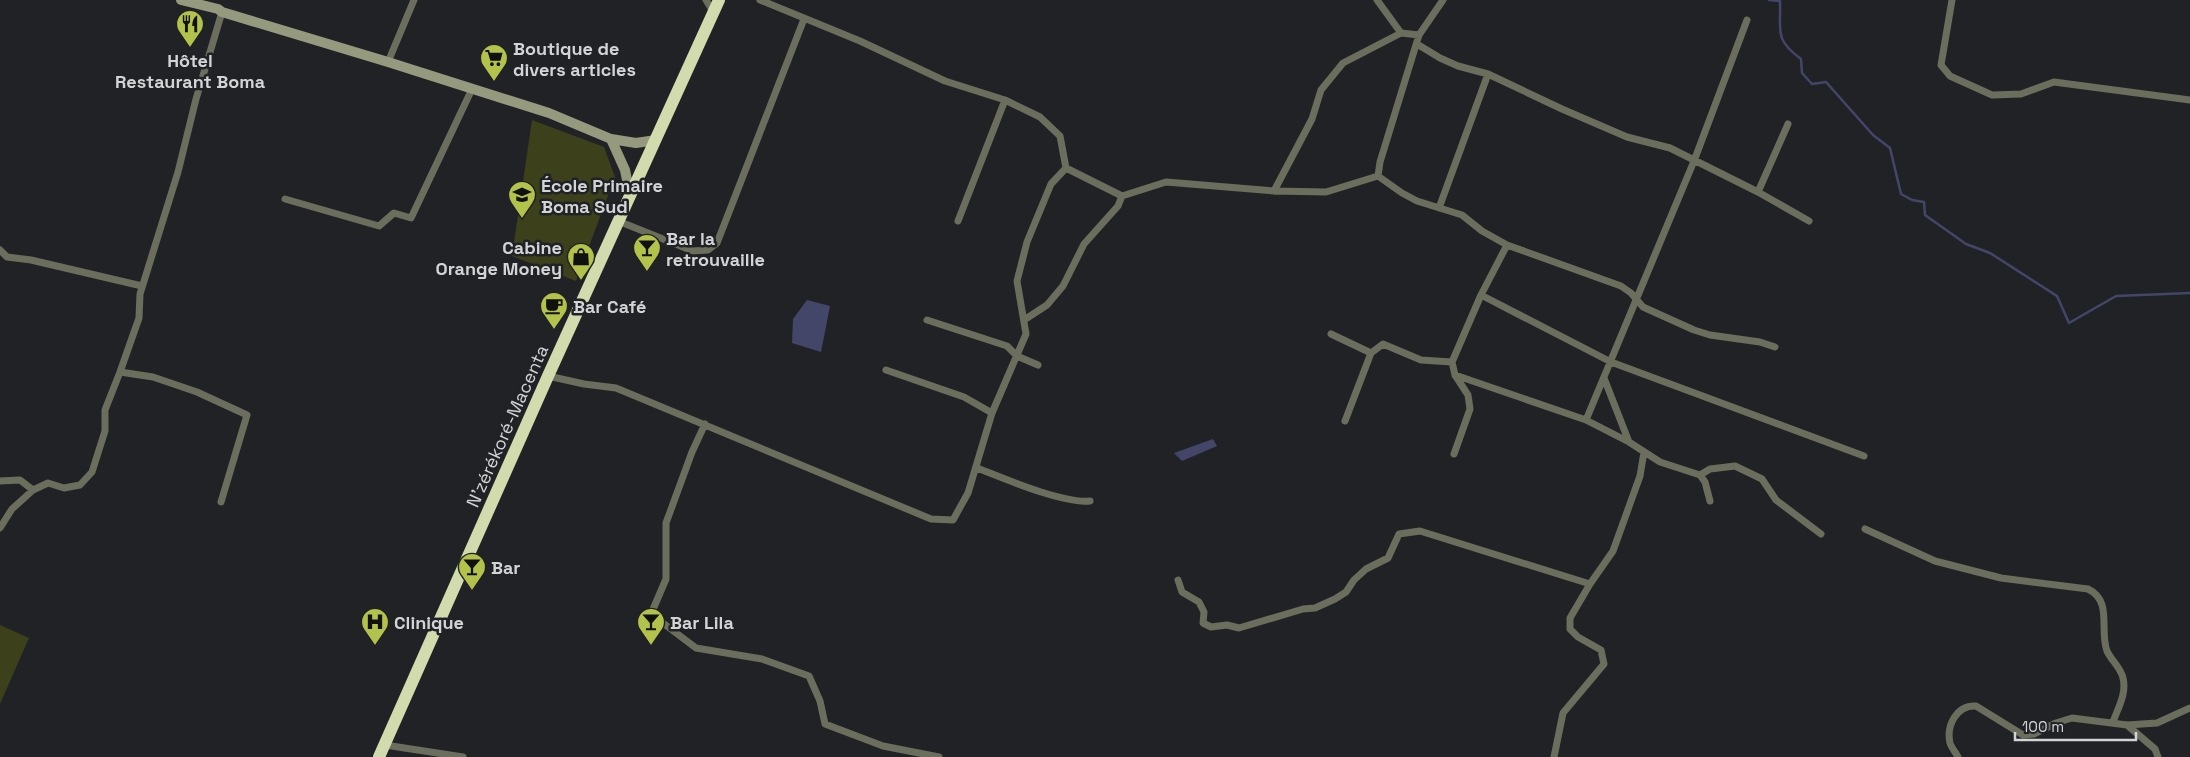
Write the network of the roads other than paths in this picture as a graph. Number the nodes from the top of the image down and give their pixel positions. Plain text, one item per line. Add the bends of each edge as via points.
1 (181, 0) edge
2 (414, 0) edge
3 (706, 0) edge
4 (718, 0) edge
5 (760, 0) edge
6 (1377, 0) edge
7 (1443, 0) edge
8 (1952, 0) edge
9 (222, 12) junction
10 (714, 12) junction
11 (804, 19) junction
12 (1747, 20) dead end
13 (1401, 33) junction
14 (1418, 35) junction
15 (1417, 44) junction
16 (388, 62) junction
17 (1488, 74) junction
18 (472, 89) junction
19 (1006, 100) junction
20 (2190, 100) edge
21 (1788, 124) dead end
22 (611, 139) junction
23 (656, 140) junction
24 (1694, 161) junction
25 (1066, 168) junction
26 (1378, 176) junction
27 (1274, 191) junction
28 (1758, 192) junction
29 (630, 195) junction
30 (1122, 196) junction
31 (285, 199) dead end
32 (1439, 208) junction
33 (618, 221) junction
34 (958, 221) dead end
35 (1809, 221) dead end
36 (1507, 244) junction
37 (0, 250) edge
38 (142, 286) junction
39 (1481, 295) junction
40 (1636, 300) junction
41 (927, 320) dead end
42 (1024, 320) junction
43 (1330, 334) dead end
44 (1775, 348) dead end
45 (1371, 353) junction
46 (1017, 356) junction
47 (1452, 362) junction
48 (1611, 362) junction
49 (1038, 365) dead end
50 (886, 370) dead end
51 (120, 372) junction
52 (548, 376) junction
53 (1455, 376) junction
54 (1604, 378) junction
55 (992, 414) junction
56 (1586, 420) junction
57 (1345, 421) dead end
58 (705, 424) junction
59 (1629, 442) junction
60 (1644, 452) junction
61 (1454, 454) dead end
62 (1864, 456) dead end
63 (977, 468) junction
64 (1700, 475) junction
65 (0, 480) edge
66 (33, 490) junction
67 (1090, 501) dead end
68 (1710, 501) dead end
69 (220, 502) dead end
70 (0, 528) edge
71 (1865, 529) dead end
72 (1822, 534) dead end
73 (1178, 580) dead end
74 (1590, 584) junction
75 (2190, 708) edge
76 (2113, 722) junction
77 (2127, 725) junction
78 (385, 745) junction
79 (379, 757) edge
80 (463, 757) edge
81 (939, 757) edge
82 (1554, 757) edge
83 (1958, 757) edge
84 (2158, 757) edge

1 - 9 street
2 - 16 street
3 - 10 street
4 - 10 highway, N'zérékoré-Macenta
5 - 11 street
6 - 13 street
7 - 14 street
8 - 20 street via 1941,65 1950,76 1992,95 2021,94 2054,82
9 - 16 street
9 - 38 street via 178,172
10 - 23 highway, N'zérékoré-Macenta
11 - 19 street via 945,80
11 - 33 street via 716,243 708,250 693,251
12 - 24 street
13 - 14 street
13 - 27 street via 1343,63 1321,90 1312,119
14 - 15 street
15 - 17 street via 1458,66
15 - 26 street
16 - 18 street
17 - 24 street via 1562,109 1627,136 1670,148
17 - 32 street
18 - 22 street via 549,113
18 - 31 street via 411,218 394,213 379,226
19 - 25 street via 1040,117 1060,136
19 - 34 street
21 - 28 street
22 - 23 street via 636,143
22 - 29 street via 625,170
23 - 29 highway, N'zérékoré-Macenta
24 - 28 street
24 - 40 street
25 - 30 street
25 - 42 street via 1051,184 1027,242 1017,280
26 - 27 street via 1326,192
26 - 32 street via 1417,201
27 - 30 street via 1166,182
28 - 35 street
29 - 33 highway, N'zérékoré-Macenta
30 - 42 street via 1118,206 1084,244 1063,286 1047,305
32 - 36 street via 1462,215 1482,231
33 - 52 highway, N'zérékoré-Macenta
36 - 39 street
36 - 40 street via 1621,286
37 - 38 street via 7,257
38 - 51 street via 139,318
39 - 47 street
39 - 48 street
40 - 44 street via 1643,307 1694,330 1754,340
40 - 48 street
41 - 46 street via 1007,346
42 - 46 street via 1026,334
43 - 45 street
45 - 47 street via 1383,344 1421,360
45 - 57 street
46 - 49 street
46 - 55 street
47 - 53 street
48 - 54 street
48 - 62 street
50 - 55 street via 964,397
51 - 66 street via 105,410 105,431 92,472 80,485 64,488 48,483
51 - 69 street via 153,377 197,392 247,415
52 - 58 street via 616,388
52 - 78 highway, N'zérékoré-Macenta
53 - 56 street
53 - 61 street via 1468,395 1470,409
54 - 56 street
54 - 59 street
55 - 63 street
56 - 59 street
58 - 63 street via 932,519 953,520
58 - 81 street via 666,523 666,579 651,614 696,648 762,659 809,676 820,700 825,724 884,746
59 - 60 street
60 - 64 street via 1660,462
60 - 74 street via 1640,476 1613,551
63 - 67 street via 1049,494
64 - 68 street
64 - 72 street via 1710,469 1735,466 1762,480 1776,500
65 - 66 street via 20,480
66 - 70 street via 12,509
71 - 76 street via 1935,561 2001,578 2088,589 2098,595 2105,616 2104,640 2123,678 2124,695
73 - 74 street via 1182,592 1200,602 1204,612 1203,623 1211,627 1227,625 1239,628 1314,608 1335,599 1346,592 1366,569 1388,558 1399,534 1420,531
74 - 82 street via 1570,618 1570,629 1601,650 1604,664 1563,713
75 - 77 street via 2157,723
76 - 77 street
76 - 83 street via 2072,718 2034,734 2023,735 1976,706 1969,706 1960,711 1951,723 1950,743
77 - 84 street via 2155,749
78 - 79 highway, N'zérékoré-Macenta
78 - 80 street

